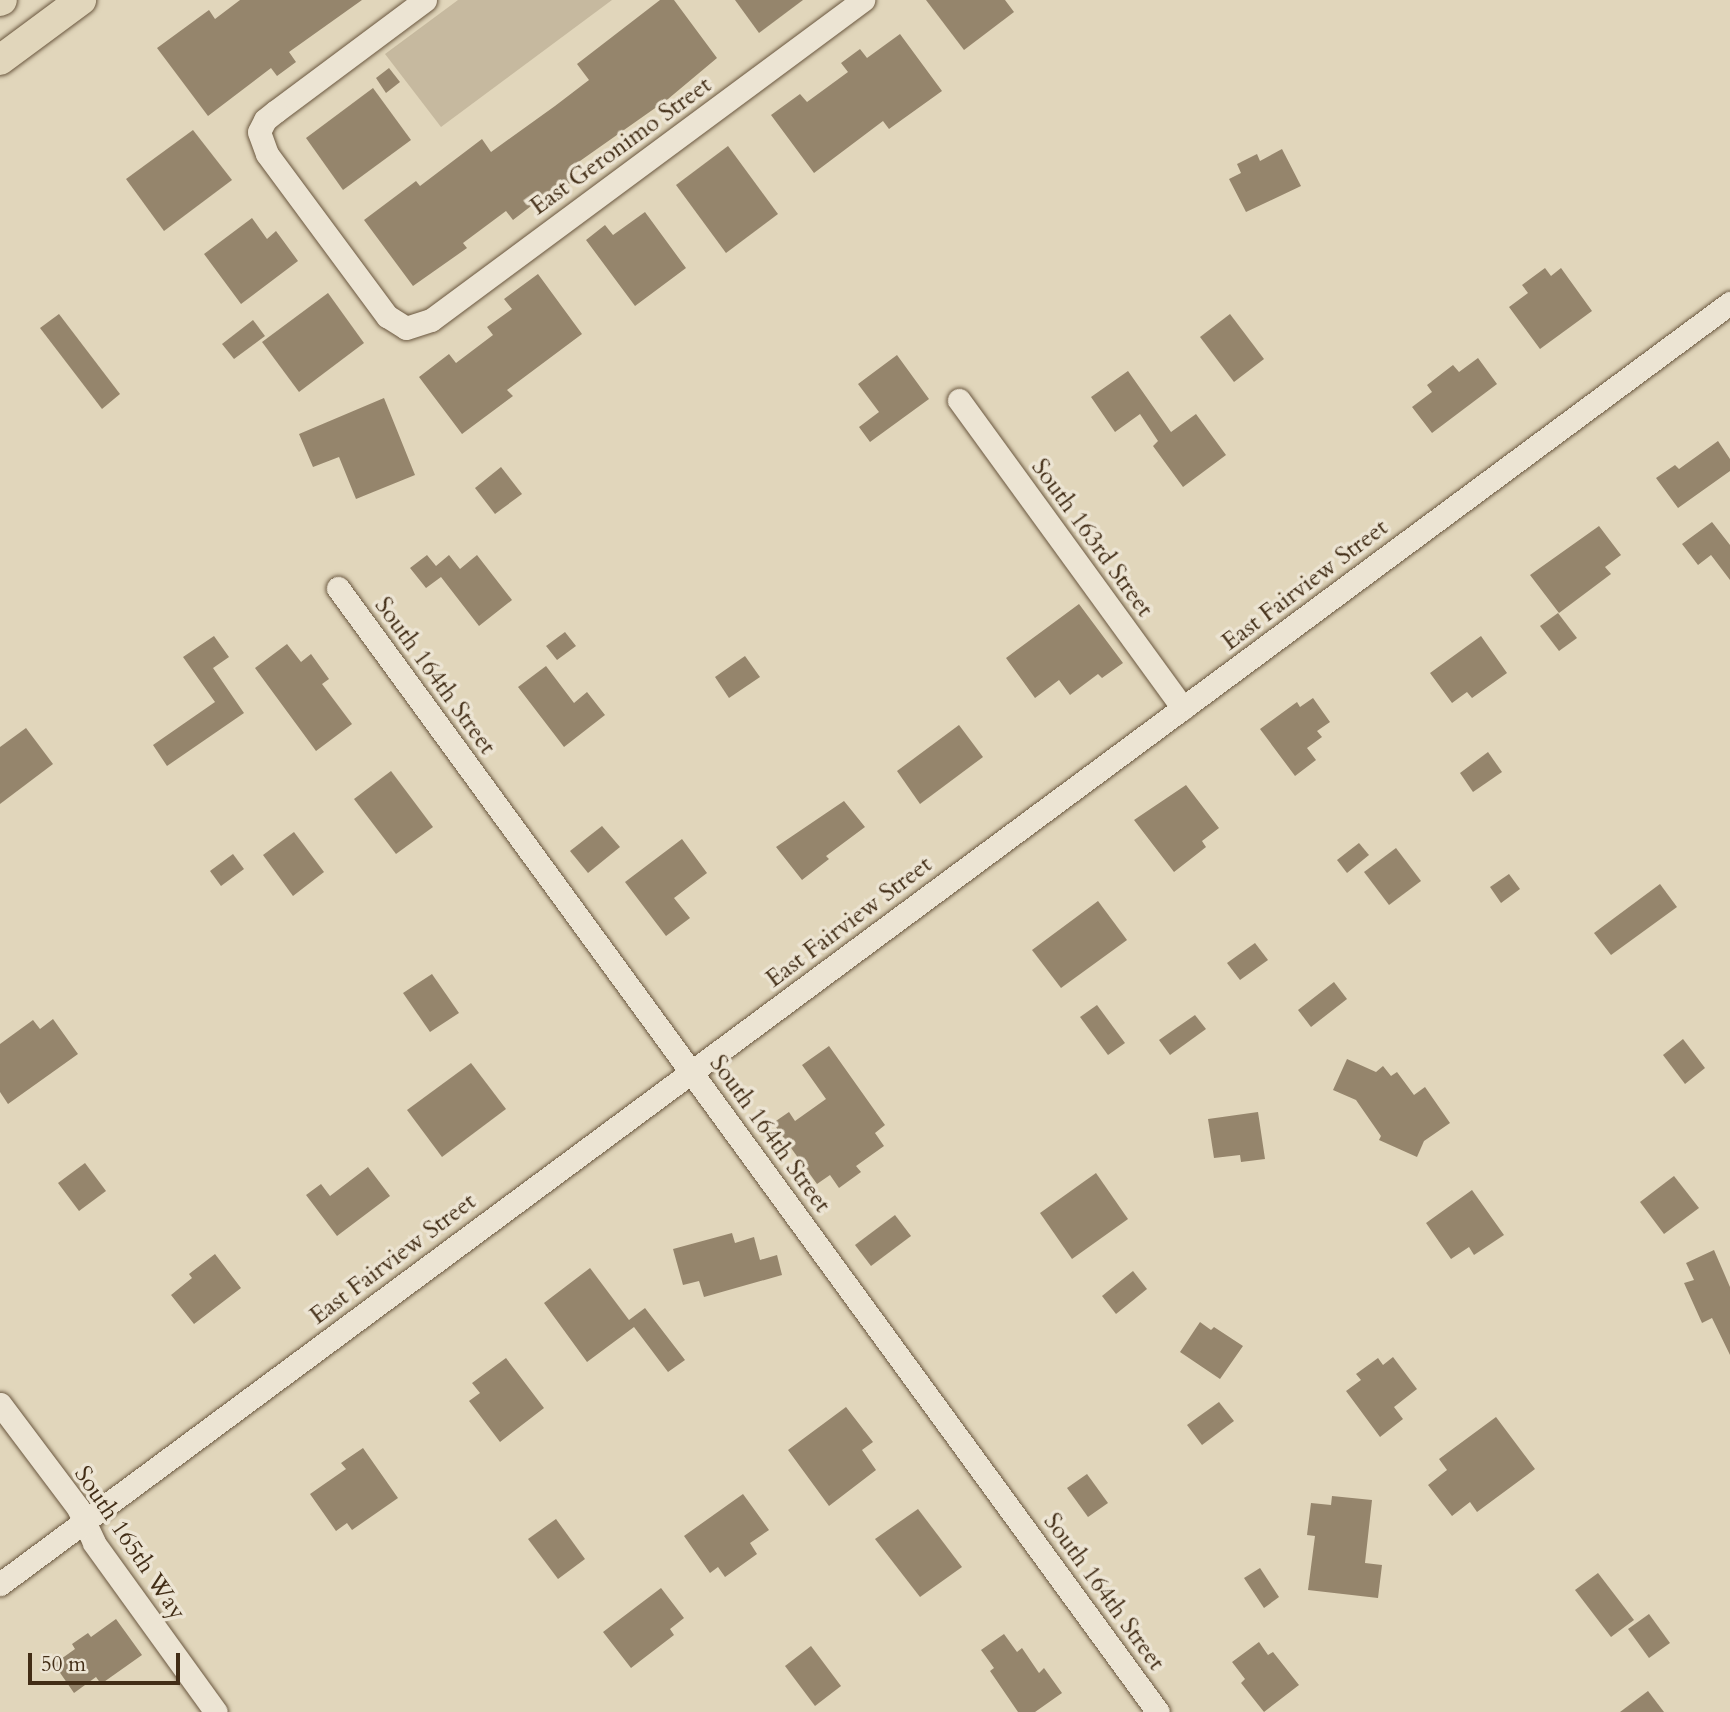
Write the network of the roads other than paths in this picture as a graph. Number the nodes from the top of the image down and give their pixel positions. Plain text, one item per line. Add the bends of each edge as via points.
1 (425, 0) edge
2 (863, 0) edge
3 (74, 3) edge
4 (0, 60) edge
5 (1730, 303) edge
6 (958, 400) dead end
7 (338, 588) dead end
8 (1183, 708) junction
9 (692, 1071) junction
10 (0, 1404) edge
11 (84, 1521) junction
12 (0, 1584) edge
13 (216, 1712) edge
14 (1158, 1712) edge

1 - 2 street, East Geronimo Street via 276,111 259,132 267,154 387,316 406,328 431,320
3 - 4 main road
5 - 8 street, East Fairview Street
6 - 8 street, South 163rd Street
7 - 9 street, South 164th Street
8 - 9 street, East Fairview Street
9 - 11 street, East Fairview Street
9 - 14 street, South 164th Street
10 - 11 street, South 165th Way
11 - 12 street, East Fairview Street
11 - 13 street, South 165th Way via 94,1543

